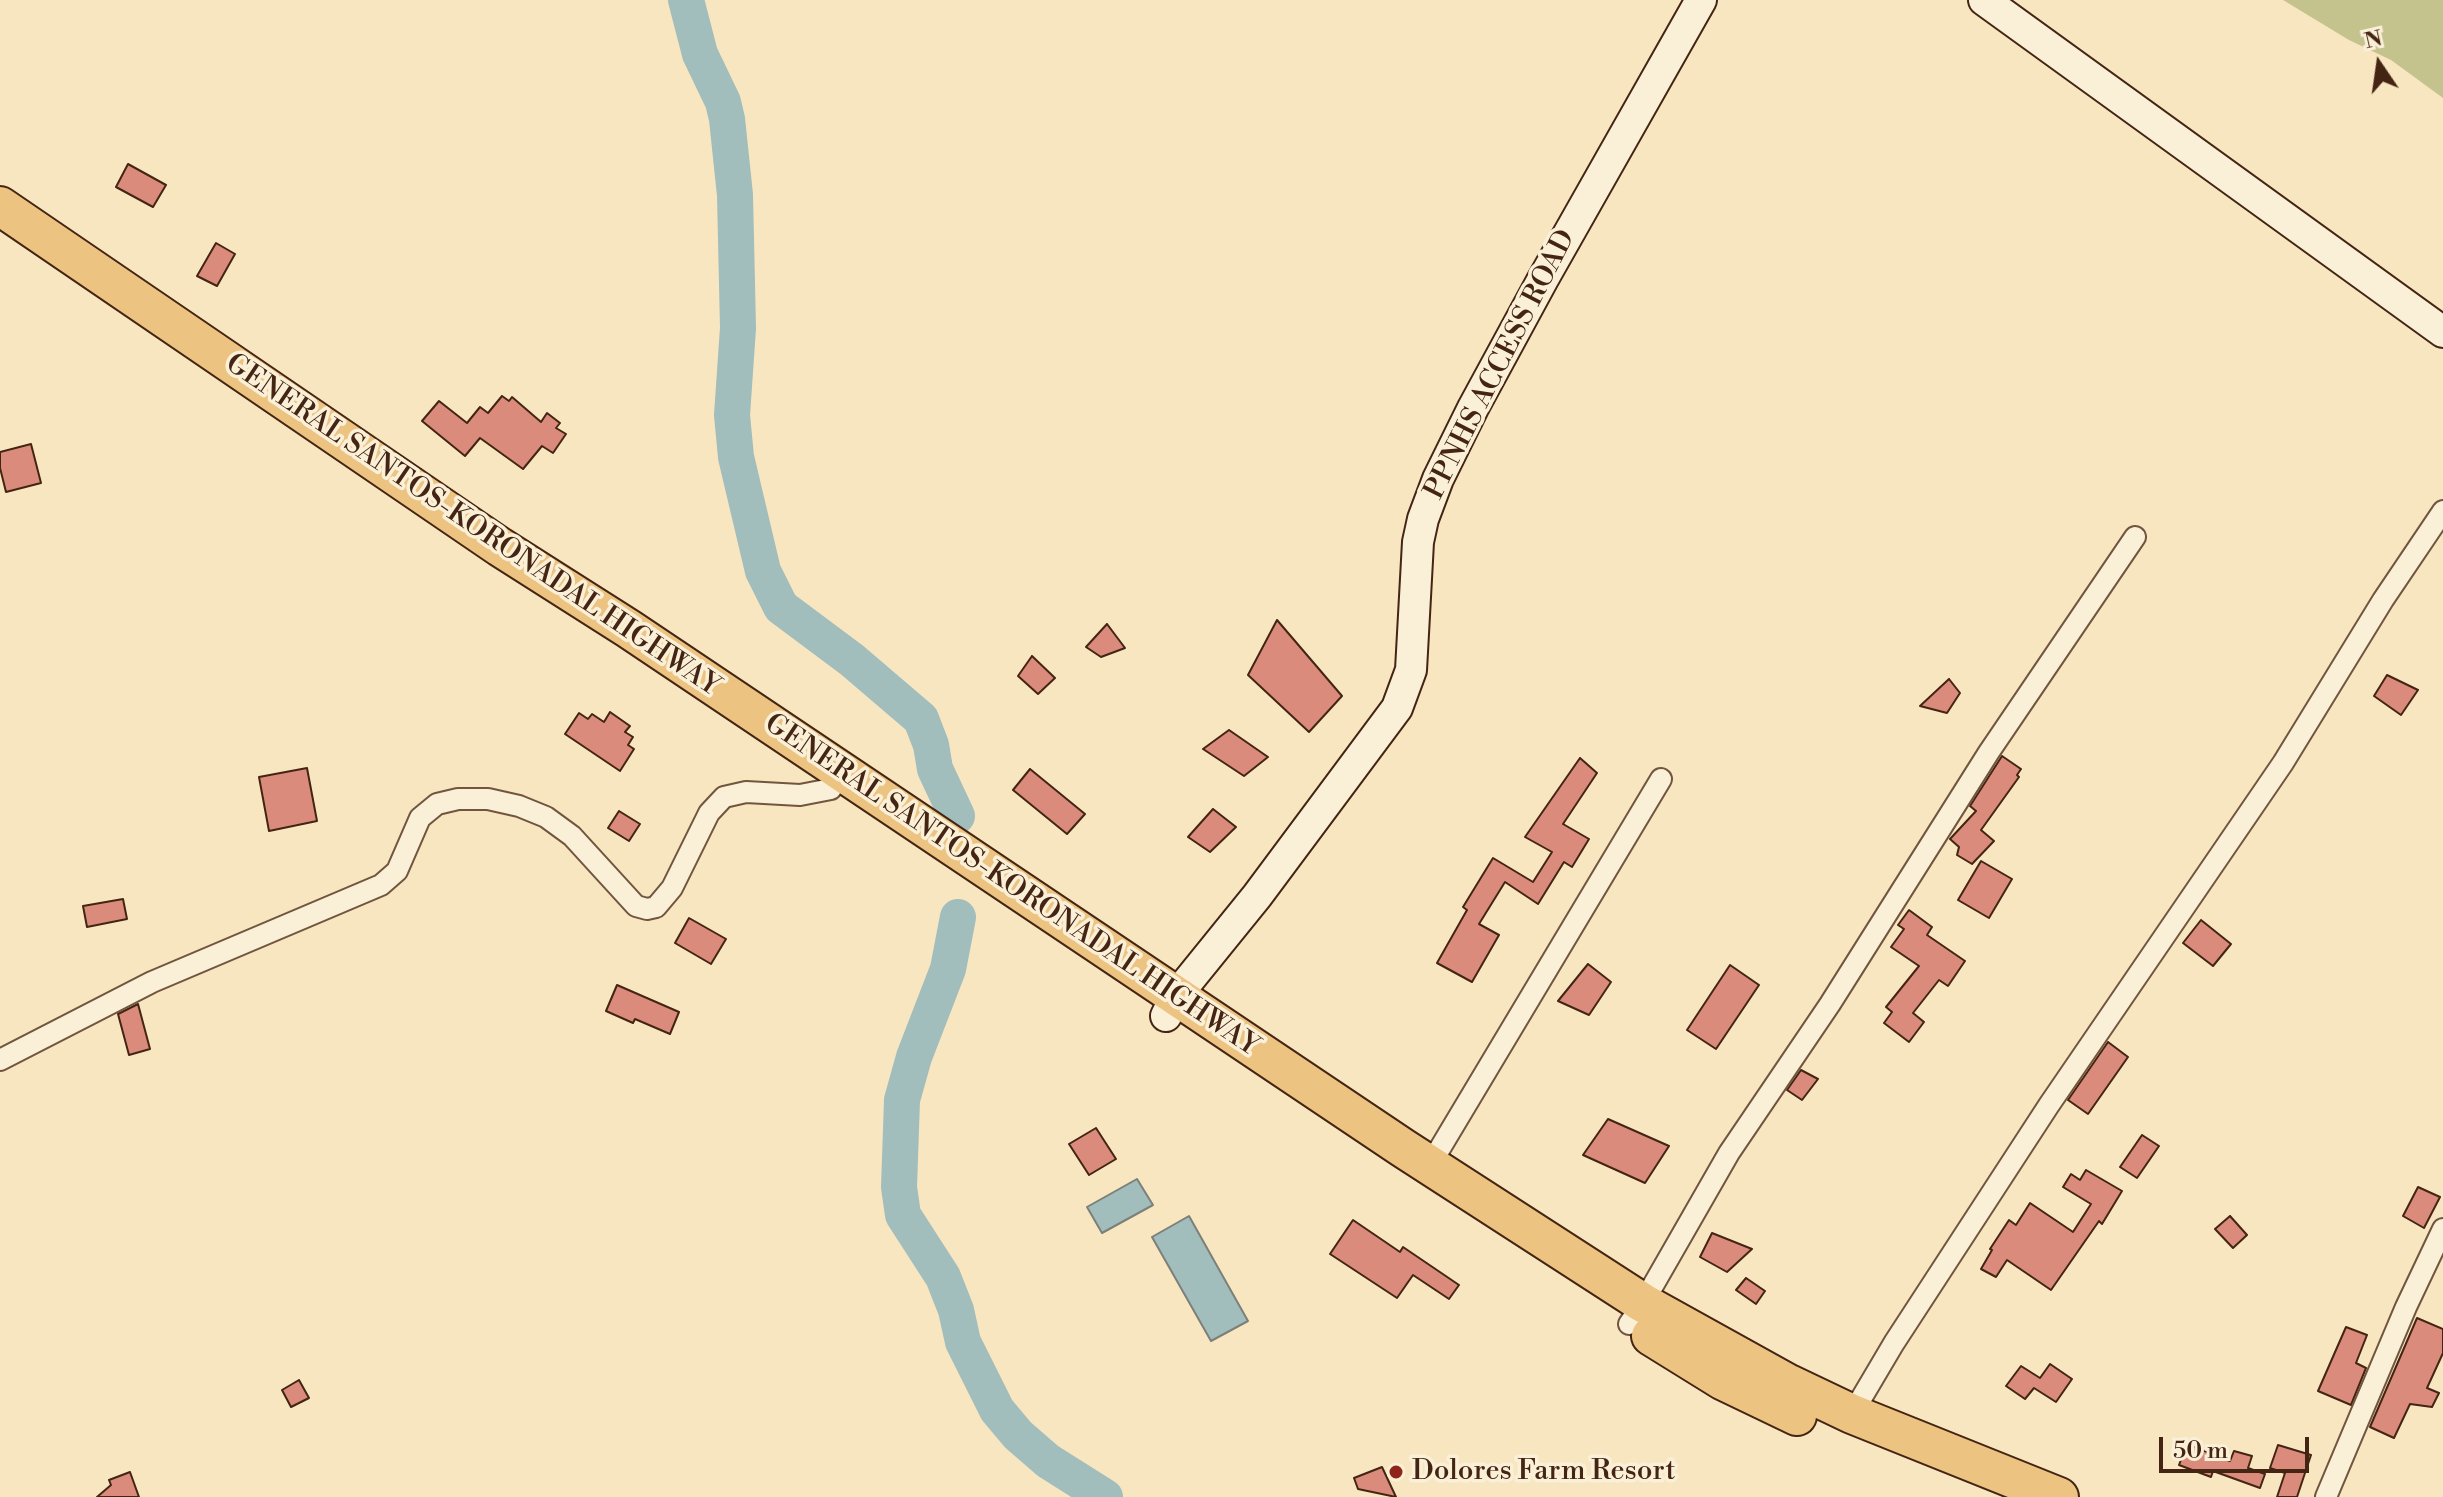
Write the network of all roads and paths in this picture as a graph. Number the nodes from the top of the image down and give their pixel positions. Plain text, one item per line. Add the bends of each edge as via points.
1 (1701, 0) edge
2 (1984, 0) edge
3 (0, 206) edge
4 (0, 231) edge
5 (2443, 332) edge
6 (2443, 511) edge
7 (2135, 537) dead end
8 (1661, 779) dead end
9 (831, 789) junction
10 (1171, 1006) junction
11 (0, 1060) edge
12 (1430, 1165) junction
13 (2443, 1229) edge
14 (1636, 1314) junction
15 (1852, 1414) junction
16 (1979, 1483) edge
17 (2059, 1497) edge
18 (2326, 1497) edge

1 - 10 street, PPNHS ACCESS ROAD via 1530,303 1438,479 1418,542 1411,670 1397,708
2 - 5 street
3 - 10 highway, GENERAL SANTOS-KORONADAL HIGHWAY via 629,629
4 - 9 highway, GENERAL SANTOS-KORONADAL HIGHWAY
6 - 15 street via 2275,775 2049,1105
7 - 14 street via 1729,1153
8 - 12 street
9 - 10 highway, GENERAL SANTOS-KORONADAL HIGHWAY
9 - 11 street via 724,797 709,813 672,888 656,907 647,909 636,906 572,836 546,817 488,799 437,804 420,818 397,871 381,885 152,982
10 - 12 highway, GENERAL SANTOS-KORONADAL HIGHWAY
10 - 14 highway, GENERAL SANTOS-KORONADAL HIGHWAY
12 - 14 highway, GENERAL SANTOS-KORONADAL HIGHWAY
13 - 18 street
14 - 15 highway, GENERAL SANTOS-KORONADAL HIGHWAY
14 - 16 highway, GENERAL SANTOS-KORONADAL HIGHWAY via 1660,1341 1722,1380 1844,1438
15 - 16 highway, GENERAL SANTOS-KORONADAL HIGHWAY
16 - 17 highway, GENERAL SANTOS-KORONADAL HIGHWAY

